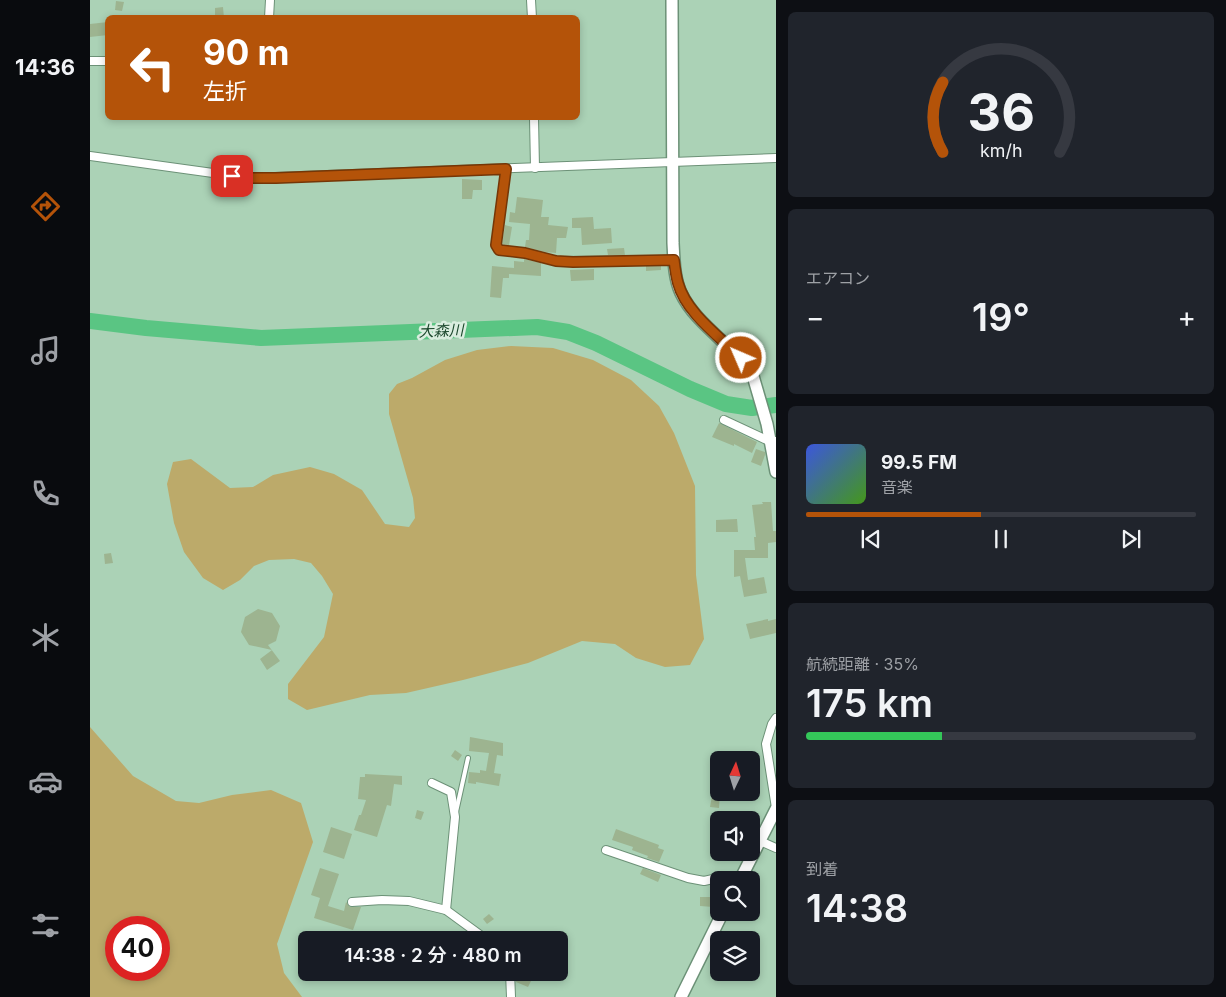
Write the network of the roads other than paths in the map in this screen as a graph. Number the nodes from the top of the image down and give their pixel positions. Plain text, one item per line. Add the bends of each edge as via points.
1 (270, 0) edge
2 (532, 0) edge
3 (672, 0) edge
4 (270, 15) edge
5 (532, 15) edge
6 (90, 61) edge
7 (105, 62) edge
8 (534, 120) edge
9 (90, 156) edge
10 (776, 158) edge
11 (673, 162) junction
12 (535, 168) junction
13 (506, 169) junction
14 (674, 260) junction
15 (724, 420) dead end
16 (773, 441) edge
17 (776, 472) edge
18 (776, 718) edge
19 (468, 758) dead end
20 (432, 783) dead end
21 (776, 808) edge
22 (455, 817) junction
23 (760, 841) joint
24 (776, 848) edge
25 (606, 850) dead end
26 (710, 880) edge
27 (352, 902) dead end
28 (446, 910) junction
29 (719, 921) edge
30 (475, 931) edge
31 (510, 981) edge
32 (511, 997) edge
33 (681, 997) edge

1 - 4 street
2 - 5 street
3 - 11 street
6 - 7 street
8 - 12 street
9 - 13 street via 249,178
10 - 11 street
11 - 12 street
11 - 14 street
12 - 13 street
13 - 14 street via 496,245 499,250 573,262
14 - 16 street via 686,302 753,376
15 - 16 street
16 - 17 street
18 - 21 street via 766,744
19 - 22 lane
20 - 22 street via 451,792
21 - 23 street
22 - 28 street
23 - 24 street
25 - 26 street via 688,878
27 - 28 street via 408,901
28 - 30 street
29 - 33 street
31 - 32 street

